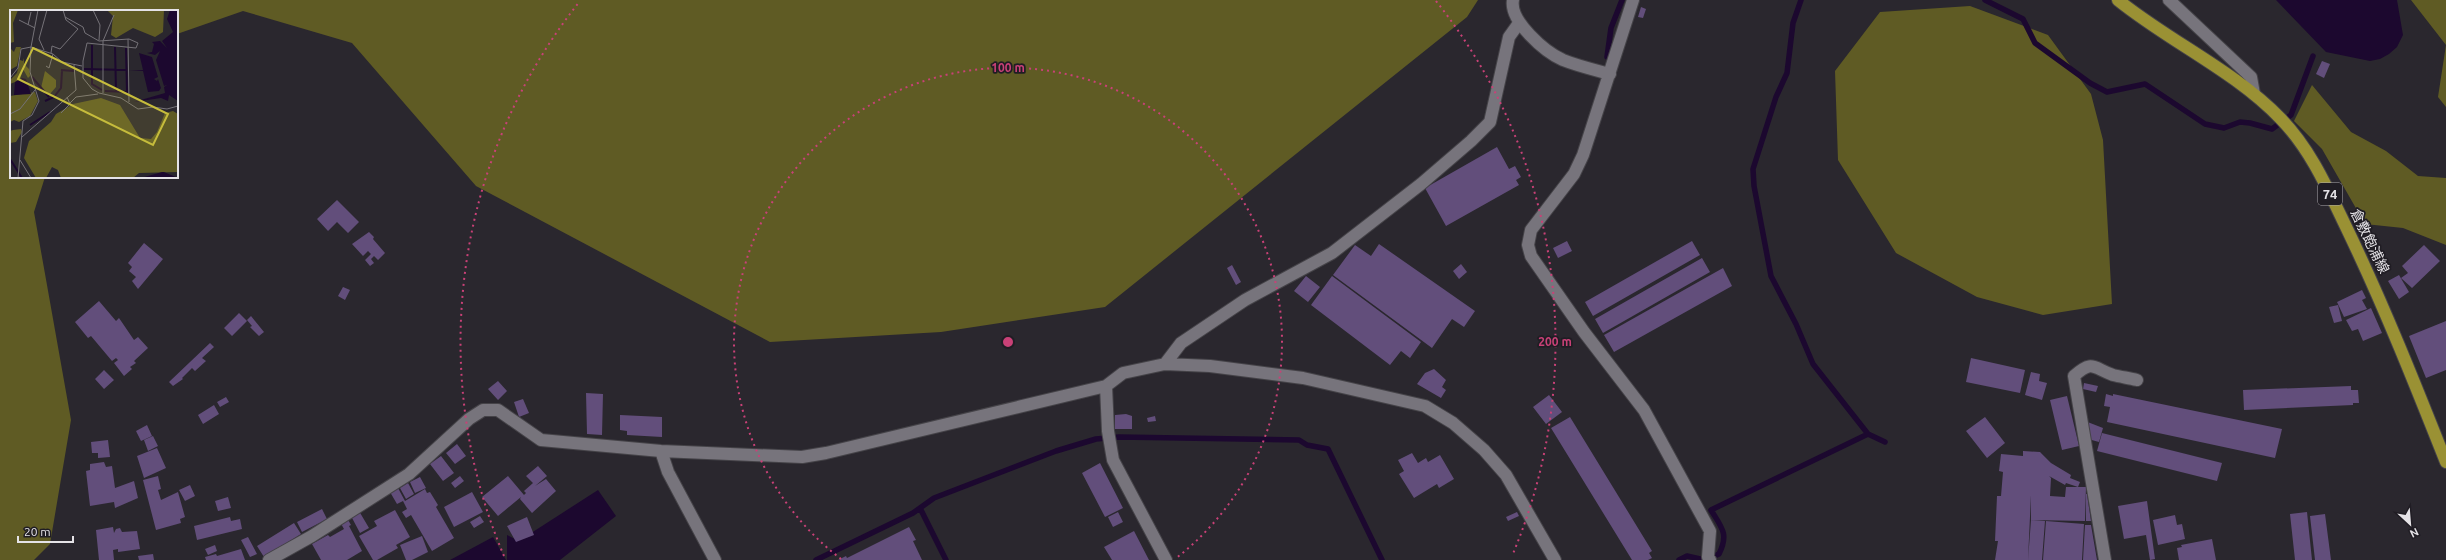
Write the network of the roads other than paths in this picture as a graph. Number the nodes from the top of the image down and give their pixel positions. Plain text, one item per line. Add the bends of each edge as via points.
1 (1513, 0) edge
2 (1633, 0) edge
3 (2118, 0) edge
4 (2169, 0) edge
5 (1519, 23) junction
6 (1610, 74) junction
7 (2254, 94) junction
8 (1165, 364) junction
9 (2137, 380) dead end
10 (1106, 386) junction
11 (661, 451) junction
12 (2446, 462) edge
13 (269, 560) edge
14 (715, 560) edge
15 (1166, 560) edge
16 (1555, 560) edge
17 (1710, 560) edge
18 (2106, 560) edge

1 - 5 street via 1512,7
2 - 6 street
3 - 7 main road, 倉敷飽浦線 / 74
4 - 7 street via 2251,77
5 - 6 street via 1529,35 1562,60
5 - 8 street via 1509,37 1490,122 1471,141 1421,184 1332,253 1245,300 1181,343
6 - 17 street via 1574,174 1532,230 1528,245 1531,256 1579,326 1644,410 1710,531
7 - 12 main road, 倉敷飽浦線 / 74 via 2282,120 2323,178 2381,300
8 - 10 street via 1123,373
8 - 16 street via 1210,366 1303,378 1425,406 1453,423 1484,450 1506,475
9 - 18 street via 2112,375 2095,366 2085,366 2074,376
10 - 11 street via 802,457
10 - 15 street via 1108,431 1113,460
11 - 13 street via 541,440 498,410 483,410 469,419 409,474 312,536
11 - 14 street via 668,472

